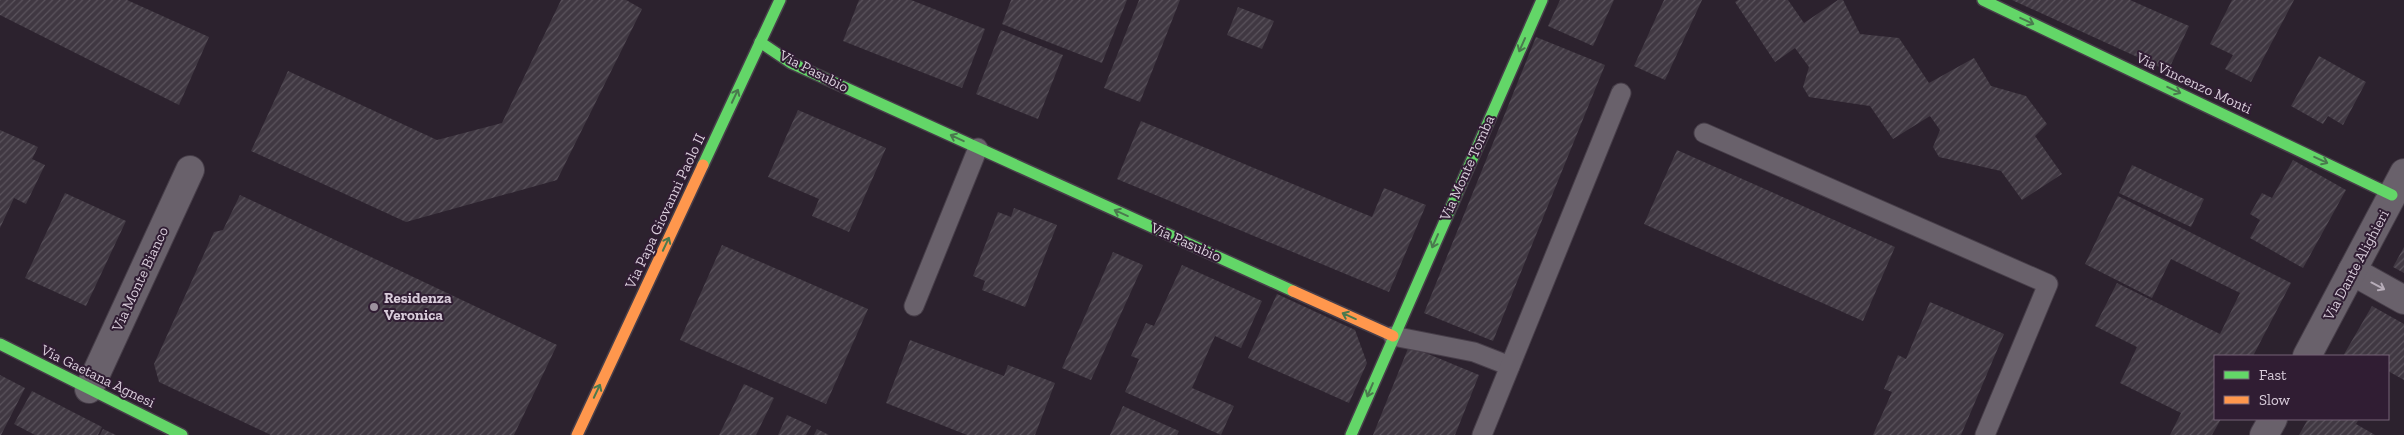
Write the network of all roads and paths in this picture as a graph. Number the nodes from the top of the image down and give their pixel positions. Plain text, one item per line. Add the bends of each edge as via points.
1 (780, 0) edge
2 (1542, 0) edge
3 (1983, 0) edge
4 (760, 42) junction
5 (1621, 93) dead end
6 (1704, 133) dead end
7 (978, 148) junction
8 (190, 170) dead end
9 (2398, 184) edge
10 (2352, 271) junction
11 (2404, 300) edge
12 (914, 306) dead end
13 (1393, 336) junction
14 (0, 344) edge
15 (2308, 355) edge
16 (1510, 366) junction
17 (89, 389) junction
18 (2272, 420) edge
19 (182, 435) edge
20 (577, 435) edge
21 (1351, 435) edge
22 (1482, 435) edge
23 (1985, 435) edge
24 (2264, 435) edge

1 - 4 street, Via Papa Giovanni Paolo II
2 -> 13 street, Via Monte Tomba
3 -> 9 street, Via Vincenzo Monti
7 -> 4 street, Via Pasubio via 791,63
20 -> 4 street, Via Papa Giovanni Paolo II
5 - 16 lane
6 - 23 lane via 2048,284
7 - 12 lane
13 -> 7 street, Via Pasubio
8 - 17 street, Via Monte Bianco
9 - 10 street, Via Dante Alighieri
10 -> 11 street
10 - 15 street, Via Dante Alighieri
13 - 16 lane via 1474,352
13 -> 21 street, Via Monte Tomba
14 - 17 street, Via Gaetana Agnesi
16 - 22 lane
17 - 19 street, Via Gaetana Agnesi
18 - 24 street

